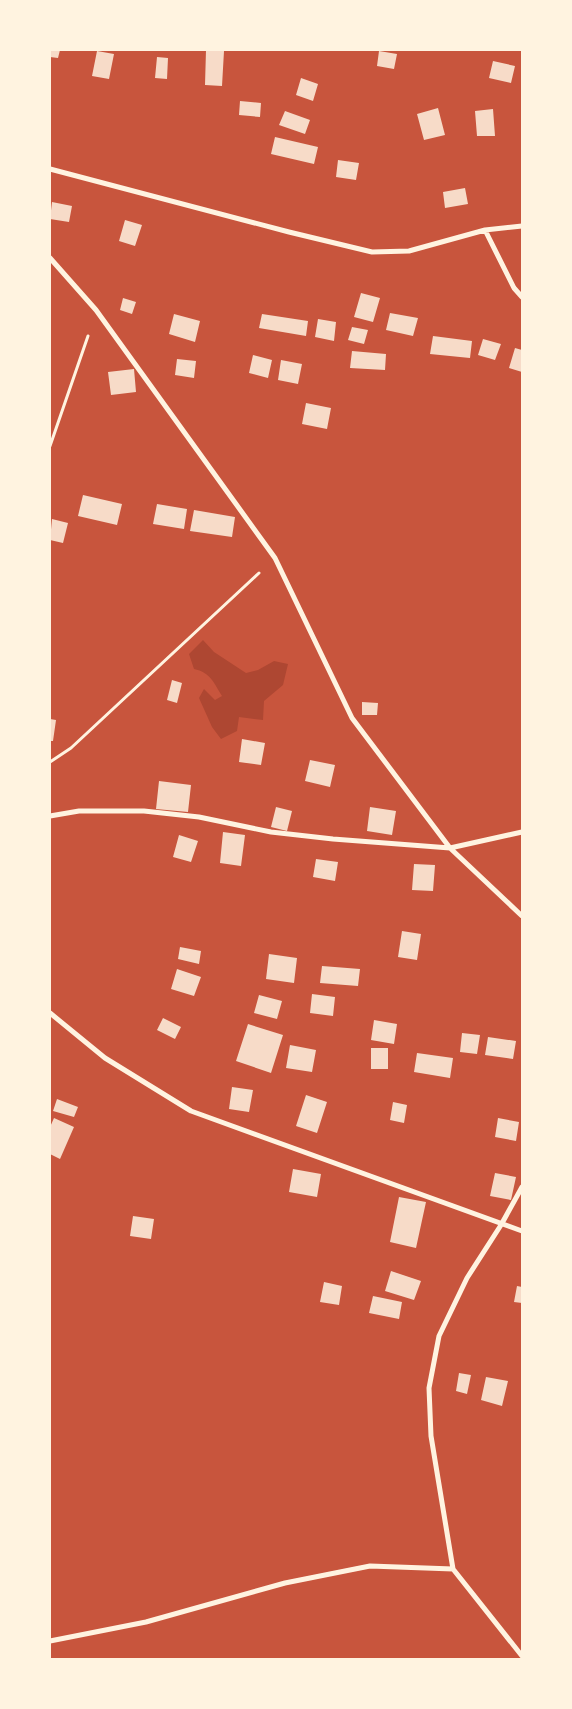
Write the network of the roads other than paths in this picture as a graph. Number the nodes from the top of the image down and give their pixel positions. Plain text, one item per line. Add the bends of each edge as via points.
1 (50, 169) edge
2 (522, 226) edge
3 (485, 230) junction
4 (50, 258) edge
5 (522, 297) edge
6 (50, 816) edge
7 (522, 832) edge
8 (450, 848) junction
9 (522, 916) edge
10 (50, 1013) edge
11 (522, 1187) edge
12 (501, 1225) junction
13 (522, 1232) edge
14 (453, 1569) junction
15 (50, 1640) edge
16 (522, 1656) edge

1 - 3 street via 372,252 408,251
2 - 3 street
3 - 5 street via 514,288
4 - 8 street via 96,310 275,558 352,718
6 - 8 street via 79,811 144,811 199,816 271,832
7 - 8 street
8 - 9 street
10 - 12 street via 104,1058 191,1111
11 - 12 street
12 - 13 street
12 - 14 street via 467,1278 439,1336 429,1388 431,1436
14 - 15 street via 370,1566 285,1583 146,1622
14 - 16 street

